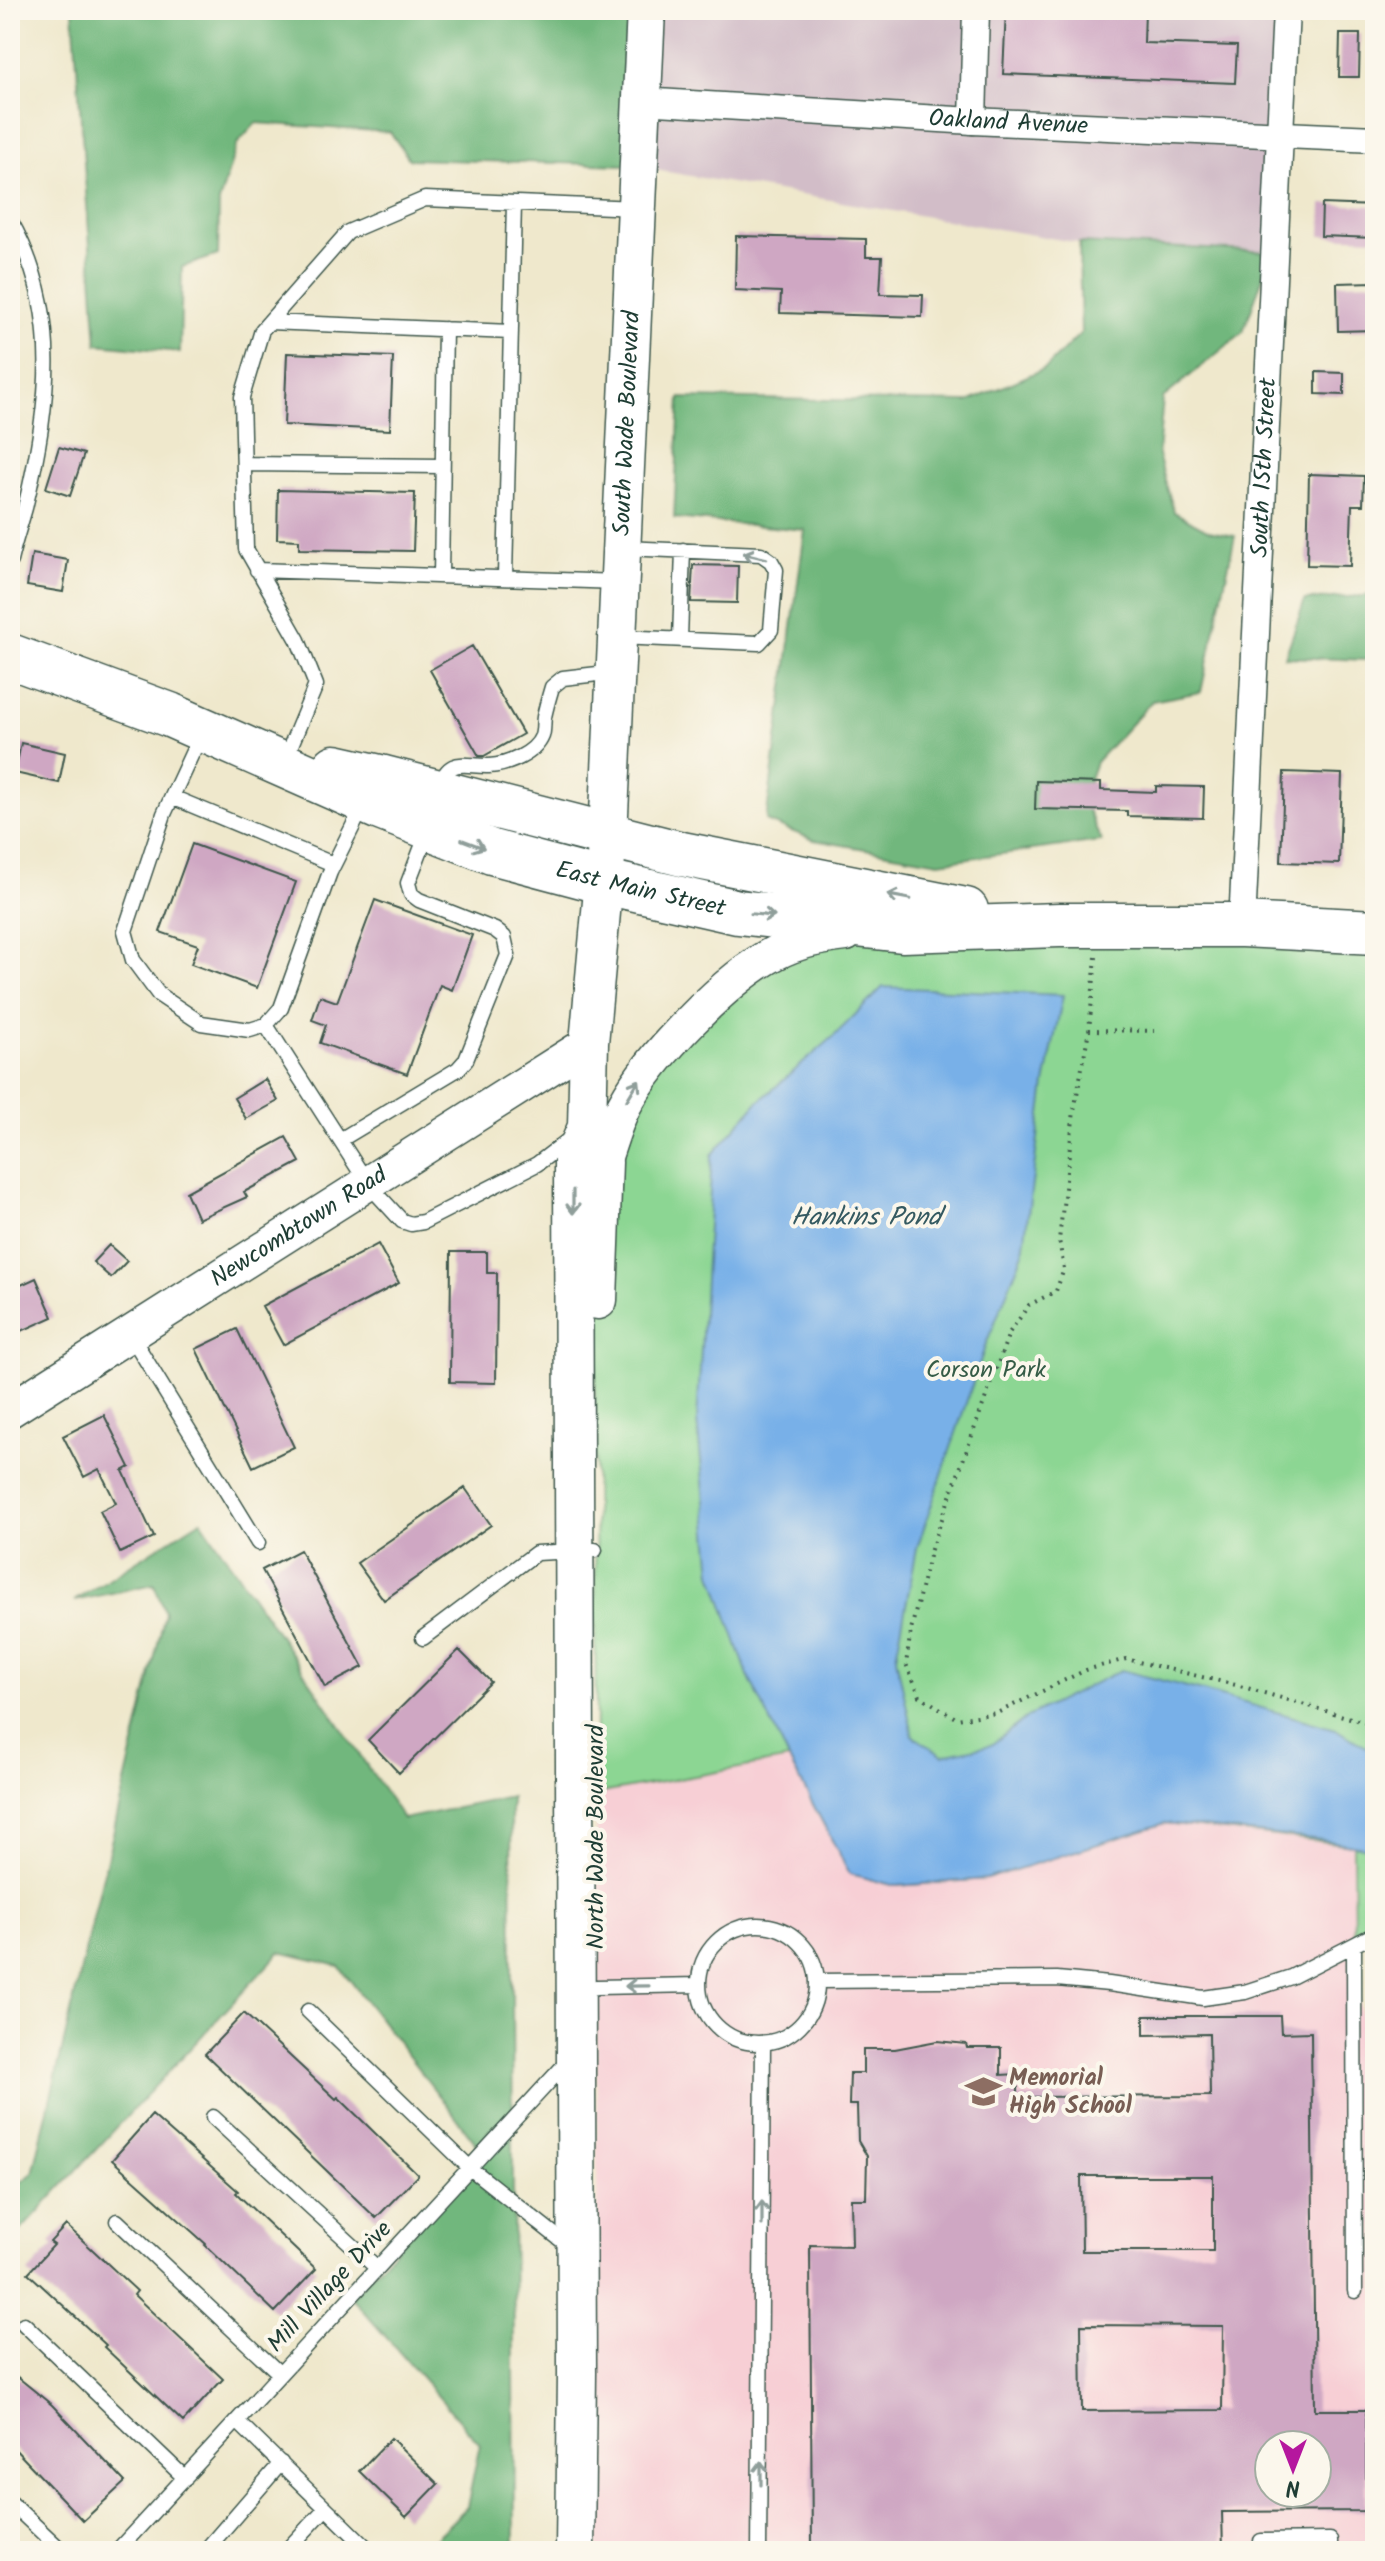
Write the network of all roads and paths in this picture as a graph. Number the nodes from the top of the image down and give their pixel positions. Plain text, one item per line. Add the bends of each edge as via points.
1 (646, 10) edge
2 (976, 10) edge
3 (1286, 10) edge
4 (641, 101) junction
5 (973, 121) junction
6 (1279, 135) junction
7 (1375, 139) edge
8 (514, 203) junction
9 (637, 208) junction
10 (10, 220) edge
11 (269, 322) junction
12 (445, 329) junction
13 (511, 332) junction
14 (244, 464) junction
15 (442, 466) junction
16 (683, 550) junction
17 (10, 561) edge
18 (620, 565) junction
19 (257, 570) junction
20 (441, 575) junction
21 (505, 577) junction
22 (680, 639) junction
23 (616, 655) junction
24 (10, 656) edge
25 (202, 730) junction
26 (266, 753) junction
27 (172, 797) junction
28 (365, 801) junction
29 (434, 810) junction
30 (608, 836) junction
31 (333, 864) junction
32 (605, 882) junction
33 (1242, 925) junction
34 (1079, 926) junction
35 (902, 930) junction
36 (1375, 932) edge
37 (266, 1025) junction
38 (1089, 1030) junction
39 (1157, 1031) dead end
40 (589, 1043) junction
41 (587, 1127) junction
42 (340, 1140) junction
43 (603, 1162) junction
44 (368, 1184) junction
45 (130, 1334) junction
46 (10, 1410) edge
47 (258, 1543) dead end
48 (585, 1550) junction
49 (423, 1638) dead end
50 (1375, 1729) edge
51 (1375, 1934) edge
52 (1354, 1945) junction
53 (817, 1981) junction
54 (699, 1985) junction
55 (586, 1989) junction
56 (308, 2011) dead end
57 (763, 2043) junction
58 (576, 2052) junction
59 (213, 2117) dead end
60 (470, 2168) junction
61 (117, 2221) dead end
62 (577, 2252) junction
63 (377, 2268) junction
64 (1355, 2291) dead end
65 (24, 2324) dead end
66 (280, 2374) junction
67 (237, 2421) junction
68 (281, 2463) junction
69 (185, 2478) junction
70 (10, 2502) edge
71 (326, 2508) junction
72 (62, 2551) edge
73 (117, 2551) edge
74 (205, 2551) edge
75 (286, 2551) edge
76 (370, 2551) edge
77 (575, 2551) edge
78 (598, 2551) edge
79 (759, 2551) edge
80 (1261, 2551) edge
81 (1330, 2551) edge

1 - 4 main road, South Wade Boulevard
2 - 5 street
3 - 6 street, South 15th Street
4 - 5 street, Oakland Avenue
4 - 9 main road, South Wade Boulevard
5 - 6 street, Oakland Avenue
6 - 7 street, Oakland Avenue
6 - 33 street, South 15th Street
8 - 9 lane
8 - 11 lane via 425,199 348,232
8 - 13 lane
9 - 18 main road, South Wade Boulevard
10 - 17 lane via 39,287 47,328 41,425
11 - 12 lane
11 - 14 lane via 242,397
12 - 13 lane
12 - 15 lane
13 - 21 lane
14 - 15 lane
14 - 19 lane via 246,549
15 - 20 lane
16 - 18 lane
16 - 22 lane
22 -> 16 lane via 759,643 771,630 776,570 761,554
18 - 21 lane
18 - 23 main road, South Wade Boulevard
19 - 20 lane
19 - 26 lane via 298,640 316,685
20 - 21 lane
22 - 23 lane
23 - 29 lane via 552,687 542,736 533,749 489,766 463,763 451,768 442,777
23 - 30 main road, South Wade Boulevard
24 - 25 highway, East Main Street
25 - 26 highway, East Main Street
25 - 27 lane
26 - 28 highway, East Main Street
26 - 29 highway, East Main Street via 384,778
27 - 31 lane
27 - 37 lane via 125,931 133,960 159,995 201,1023 250,1030
28 - 29 highway, East Main Street
28 - 31 lane
29 - 30 highway, East Main Street
29 -> 32 highway, East Main Street via 492,852
29 - 42 lane via 408,883 411,894 495,930 504,937 508,955 458,1069
30 - 32 main road, North Wade Boulevard
34 -> 30 highway, East Main Street via 798,878
31 - 37 lane via 281,1008
32 -> 35 highway, East Main Street via 738,912
32 - 40 main road, North Wade Boulevard
33 - 34 highway, East Main Street
33 - 36 highway, East Main Street
34 - 35 highway, East Main Street
34 - 38 path
43 -> 35 street via 641,1076 728,986 773,953 805,940
37 - 42 lane
38 - 39 path
38 - 50 path via 1059,1240 1064,1269 1056,1291 1029,1305 1009,1333 930,1552 906,1664 920,1696 957,1719 997,1713 1086,1670 1126,1659 1240,1686
40 - 41 main road, North Wade Boulevard
40 - 44 street, Newcombtown Road
41 - 43 main road, North Wade Boulevard
41 - 44 lane via 537,1164 423,1222 402,1221
41 -> 48 main road, North Wade Boulevard via 573,1160
42 - 44 lane
43 - 48 main road, North Wade Boulevard
44 - 45 street, Newcombtown Road
45 - 46 street, Newcombtown Road
45 - 47 lane
48 - 49 lane via 536,1553
48 - 55 main road, North Wade Boulevard
51 - 52 lane
52 - 53 lane via 1291,1977 1203,1998 1057,1979
52 - 64 lane
53 - 54 lane via 802,1944 766,1925 727,1933 702,1965
53 - 57 lane via 808,2015 796,2029
54 -> 55 lane
54 - 57 lane via 702,2004 726,2034
55 - 58 main road, North Wade Boulevard
55 - 78 main road, North Wade Boulevard
56 - 60 lane
79 -> 57 lane
58 - 60 lane, Mill Village Drive
58 - 62 main road, North Wade Boulevard
59 - 63 lane
60 - 62 lane
60 - 63 lane, Mill Village Drive
61 - 66 lane
62 - 77 main road, North Wade Boulevard
63 - 66 lane, Mill Village Drive
65 - 69 lane
66 - 67 lane, Mill Village Drive
67 - 68 lane
67 - 69 lane, Mill Village Drive
68 - 71 lane
68 - 74 lane
69 - 73 lane, Mill Village Drive
70 - 72 lane
71 - 75 lane
71 - 76 lane
80 - 81 lane via 1261,2541 1330,2540

